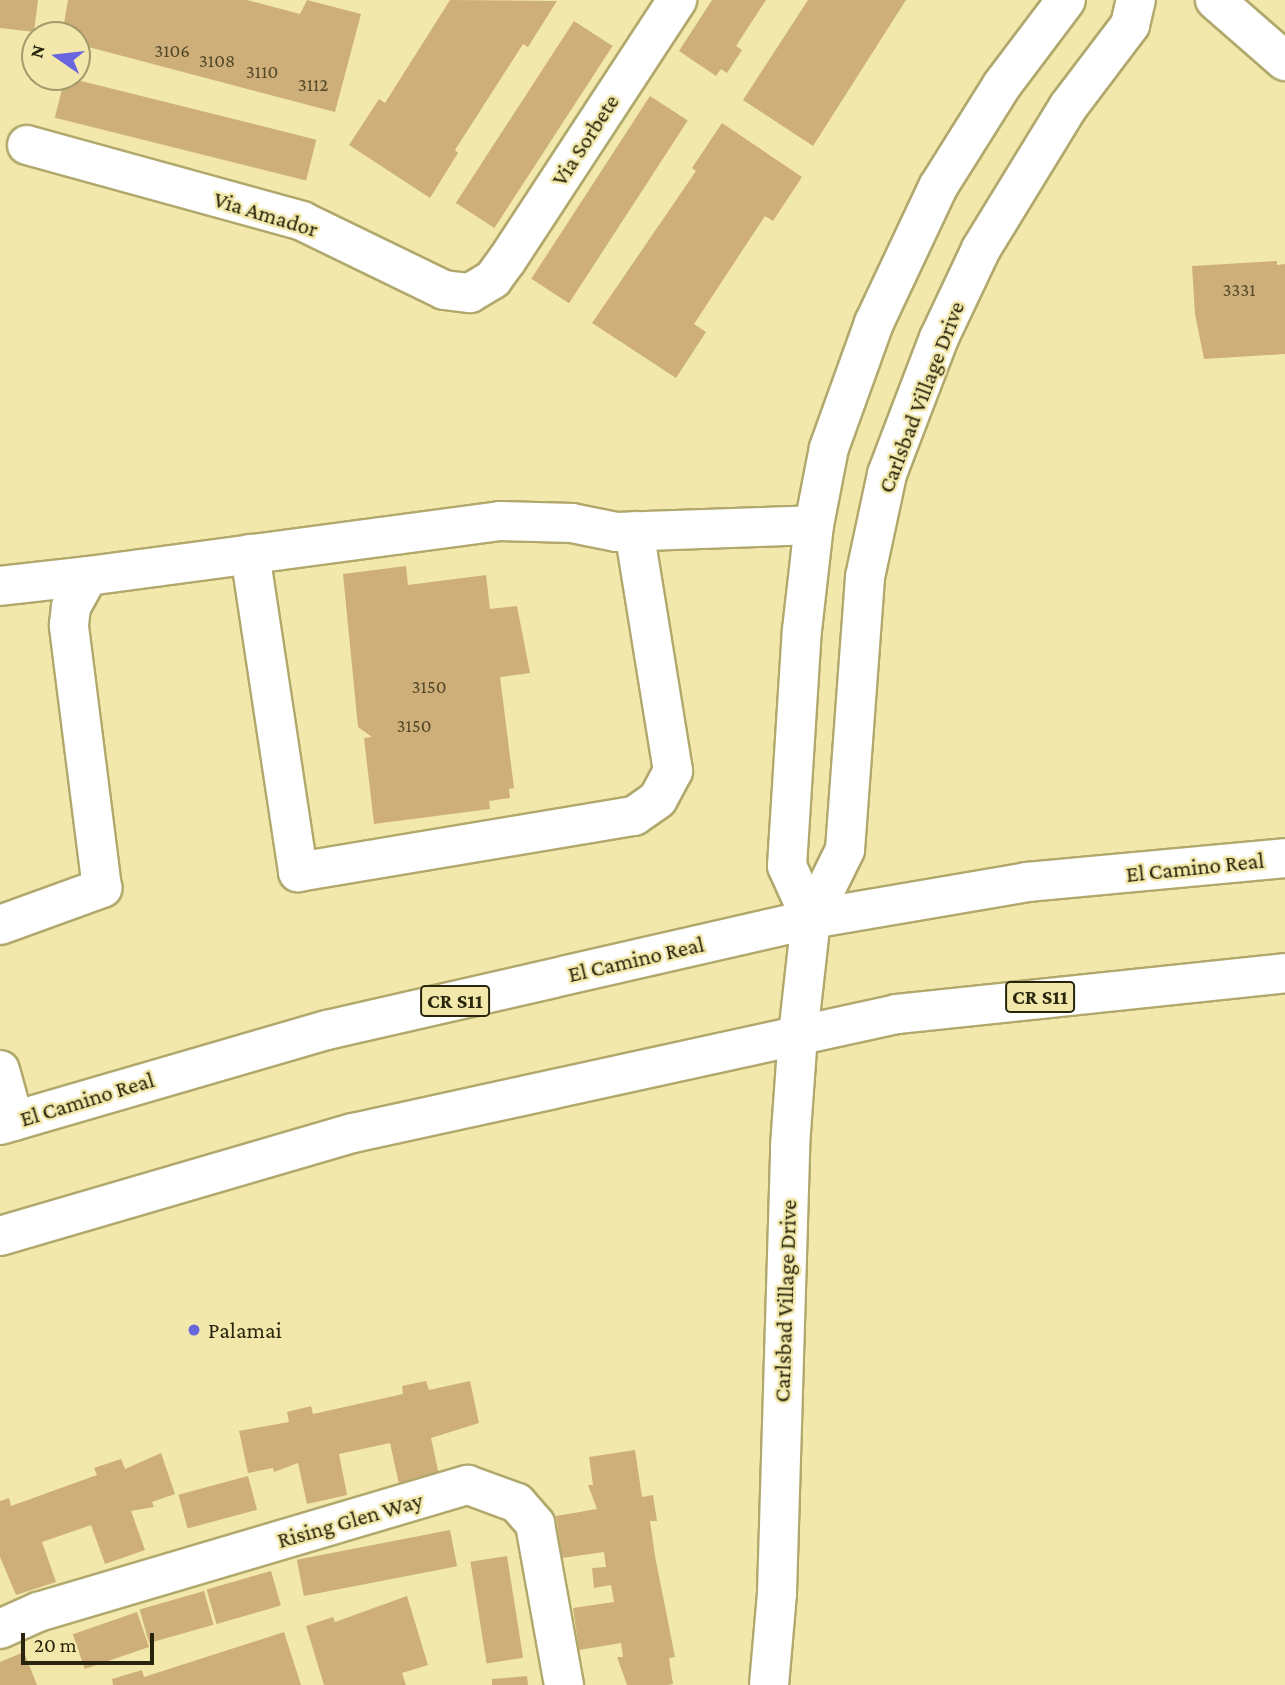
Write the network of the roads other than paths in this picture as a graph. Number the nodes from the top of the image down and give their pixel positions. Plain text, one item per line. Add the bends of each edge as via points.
1 (677, 0) edge
2 (1066, 0) edge
3 (1136, 0) edge
4 (1215, 0) edge
5 (1285, 61) edge
6 (27, 145) dead end
7 (493, 279) joint
8 (814, 525) junction
9 (634, 531) junction
10 (250, 554) junction
11 (88, 576) junction
12 (0, 586) edge
13 (1285, 858) edge
14 (811, 919) junction
15 (0, 925) edge
16 (1285, 972) edge
17 (798, 1035) junction
18 (0, 1070) edge
19 (7, 1123) edge
20 (0, 1236) edge
21 (0, 1629) edge
22 (564, 1685) edge
23 (769, 1685) edge

1 - 7 main road, Via Sorbete
2 - 8 main road, Carlsbad Village Drive via 1002,86 938,187 874,323 829,448
3 - 14 main road, Carlsbad Village Drive via 1130,25 1068,107 981,249 939,338 887,474 866,577 845,850
4 - 5 main road
6 - 7 main road, Via Amador via 302,220 457,295
8 - 9 main road
8 - 14 main road, Carlsbad Village Drive via 802,630 788,866
9 - 10 main road via 572,523 500,522
9 - 10 main road via 673,771 657,799 634,816 298,873
10 - 11 main road
11 - 12 main road
11 - 15 main road via 71,607 69,625 102,888
13 - 14 main road, El Camino Real / CR S11 via 1027,882
14 - 17 main road, Carlsbad Village Drive
14 - 19 main road, El Camino Real / CR S11 via 327,1030
16 - 17 main road, CR S11 via 915,1011
17 - 20 main road, CR S11 via 353,1133
17 - 23 main road, Carlsbad Village Drive via 790,1146 777,1593
18 - 19 main road
21 - 22 main road, Rising Glen Way via 38,1612 468,1485 517,1503 535,1524

